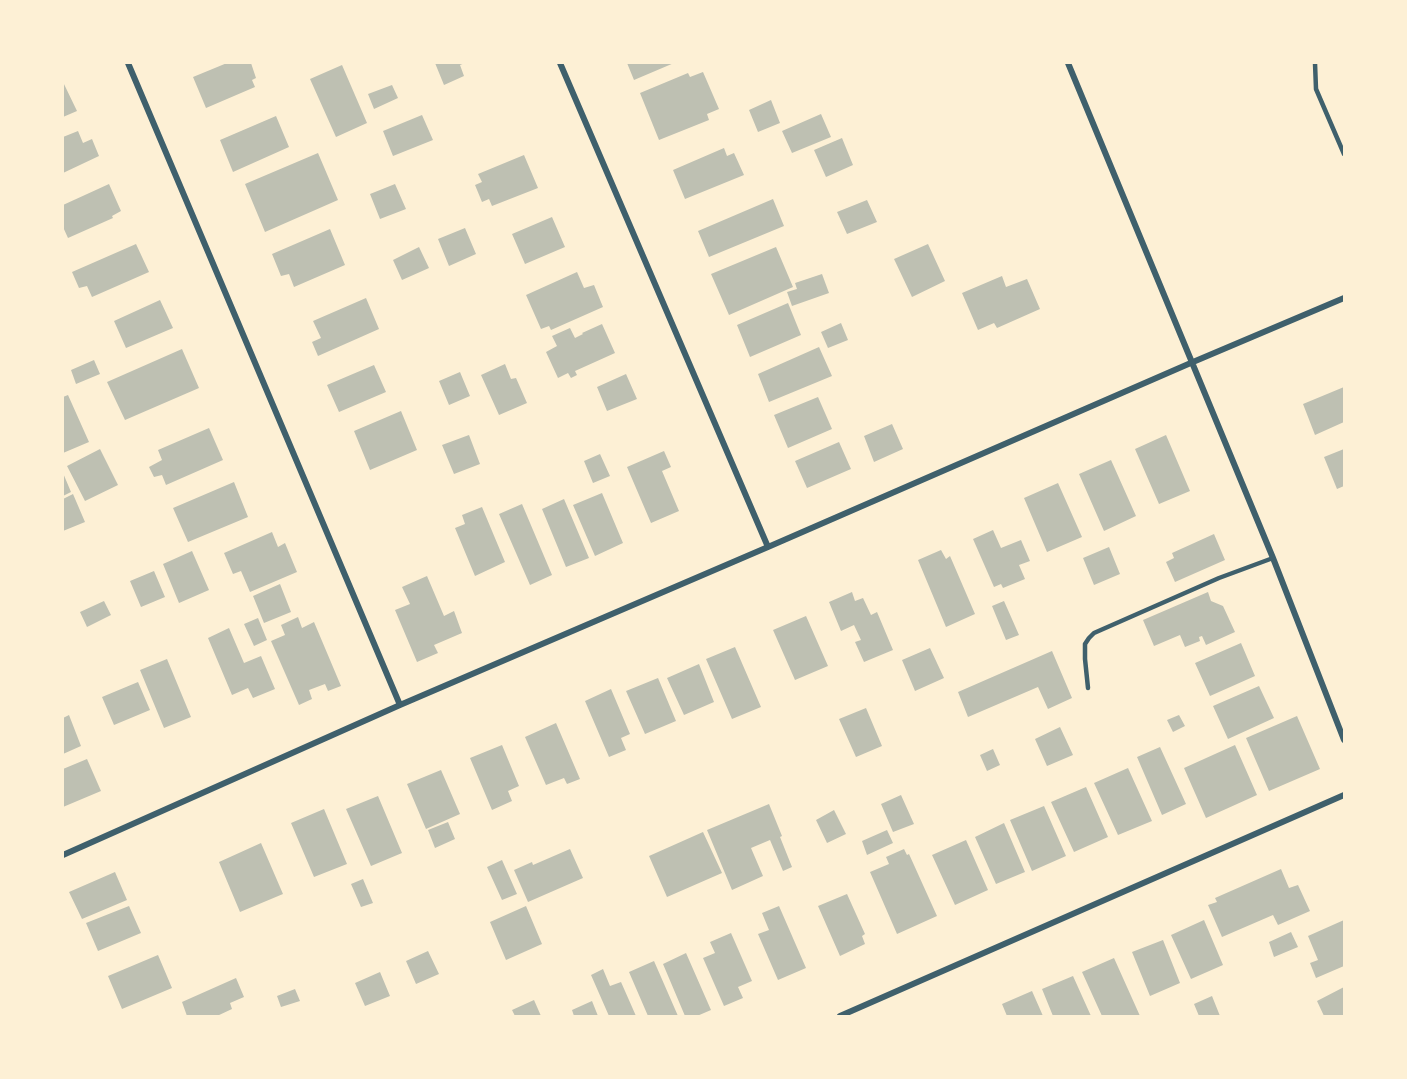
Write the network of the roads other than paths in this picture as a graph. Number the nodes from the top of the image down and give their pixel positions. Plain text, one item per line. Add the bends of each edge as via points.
1 (128, 63) edge
2 (560, 63) edge
3 (1068, 63) edge
4 (1315, 63) edge
5 (1344, 154) edge
6 (1344, 298) edge
7 (1193, 362) junction
8 (768, 547) junction
9 (1273, 558) junction
10 (1088, 688) dead end
11 (400, 705) junction
12 (1344, 740) edge
13 (1344, 795) edge
14 (63, 855) edge
15 (840, 1016) edge

1 - 11 street
2 - 8 street
3 - 7 street
4 - 5 lane via 1316,89
6 - 7 street
7 - 8 street
7 - 9 street
8 - 11 street
9 - 10 lane via 1094,633 1085,644
9 - 12 street
11 - 14 street
13 - 15 street

